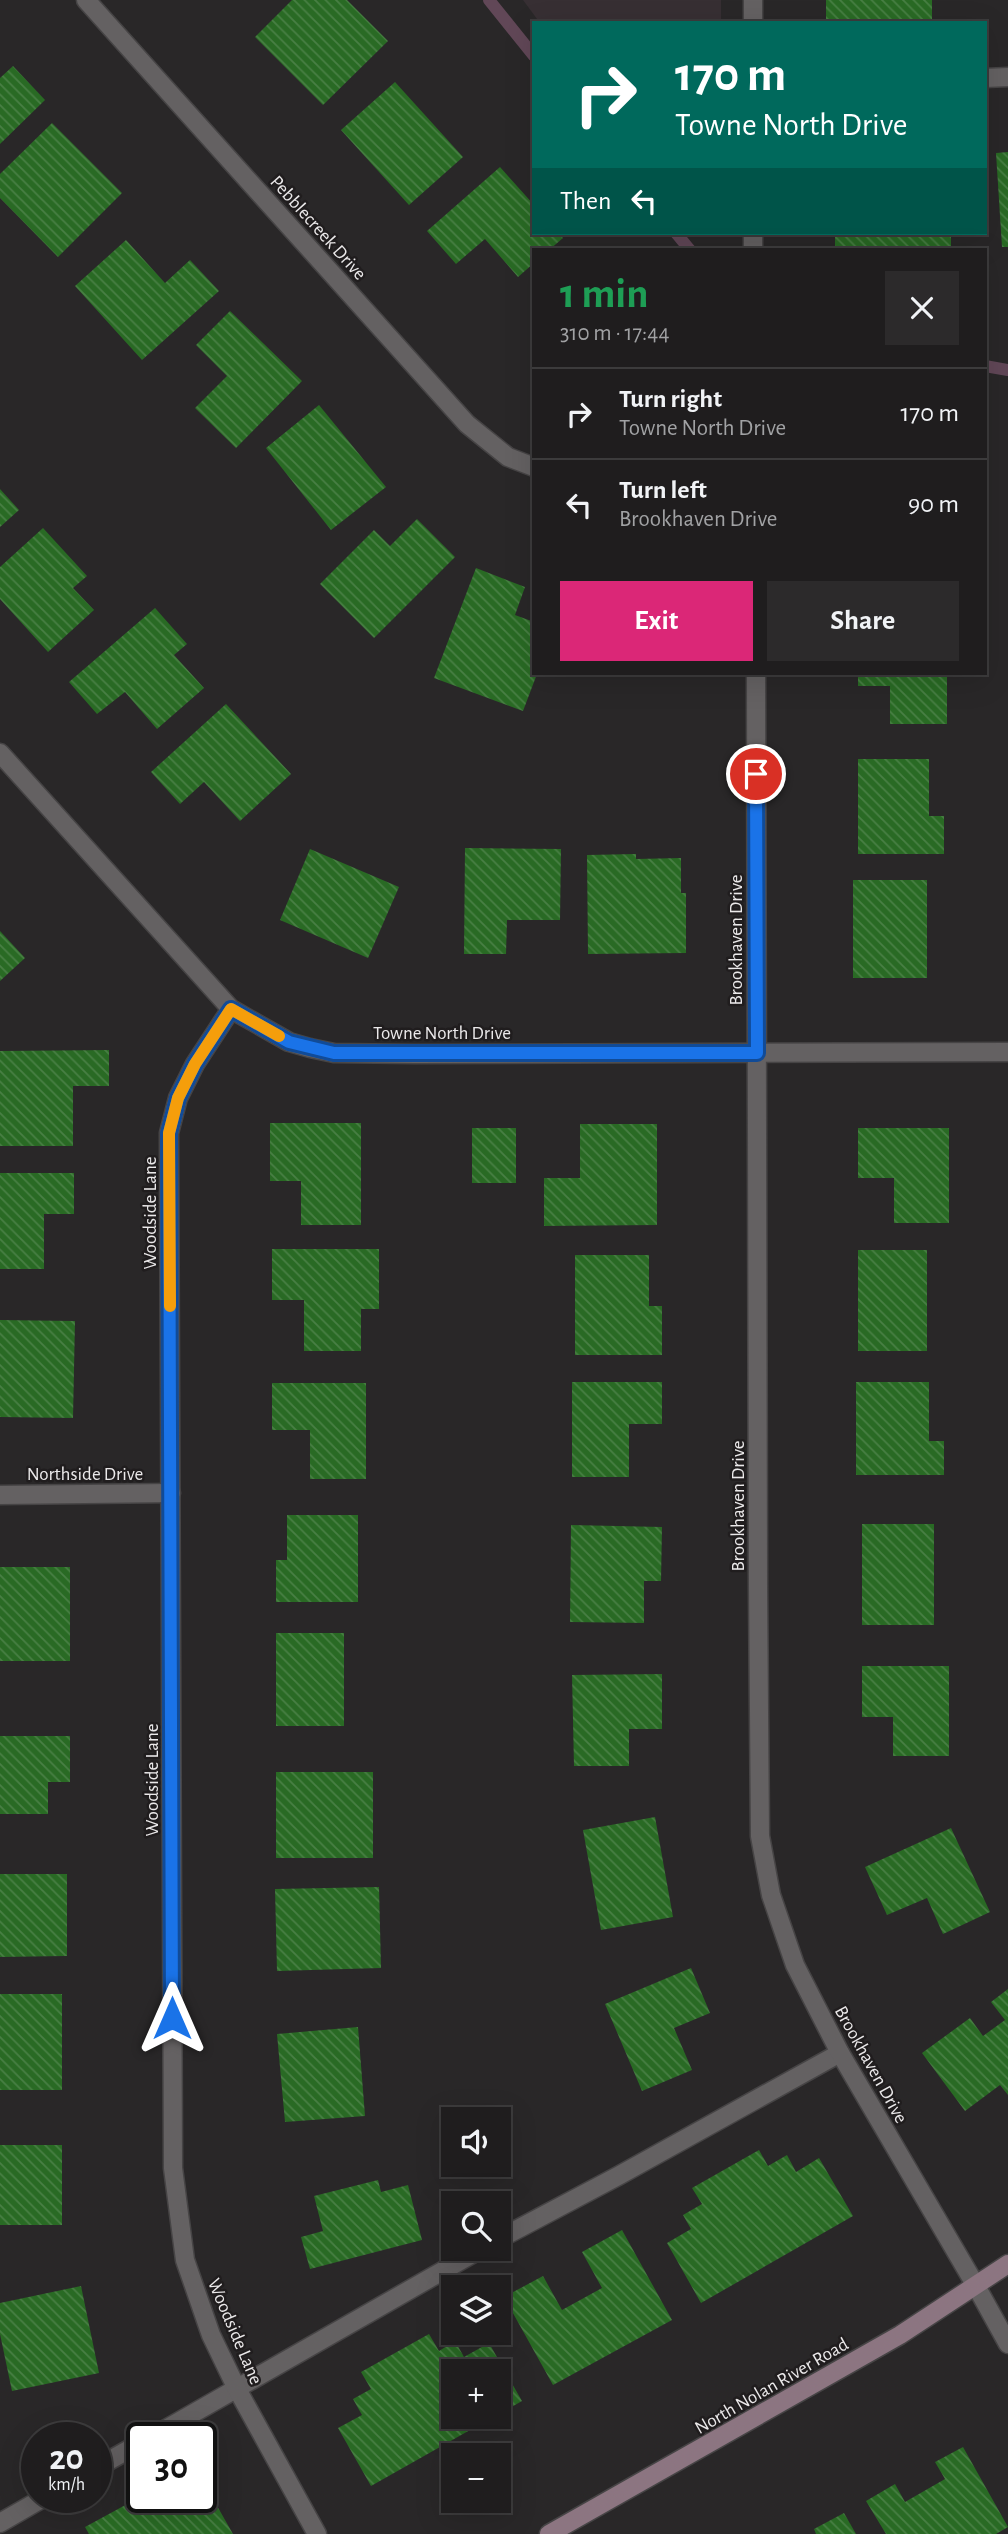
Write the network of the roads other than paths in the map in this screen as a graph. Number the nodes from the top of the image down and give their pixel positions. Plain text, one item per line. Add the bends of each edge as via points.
1 (86, 0) edge
2 (753, 0) edge
3 (753, 21) edge
4 (1008, 77) edge
5 (987, 78) edge
6 (532, 466) edge
7 (756, 675) edge
8 (0, 753) edge
9 (231, 1009) junction
10 (1008, 1052) edge
11 (757, 1053) junction
12 (171, 1493) junction
13 (0, 1495) edge
14 (840, 2053) junction
15 (511, 2233) edge
16 (460, 2261) edge
17 (1008, 2264) edge
18 (976, 2287) junction
19 (1008, 2344) edge
20 (237, 2389) junction
21 (178, 2422) edge
22 (21, 2511) edge
23 (0, 2523) edge
24 (317, 2534) edge
25 (549, 2534) edge

1 - 6 street, Pebblecreek Drive via 467,424 508,457
2 - 3 street
4 - 5 street
7 - 11 street, Brookhaven Drive
8 - 9 street, Towne North Drive
9 - 11 street, Towne North Drive via 289,1042 334,1053
9 - 12 street, Woodside Lane via 195,1064 178,1098 169,1133
10 - 11 street, Towne North Drive
11 - 14 street, Brookhaven Drive via 760,1836 771,1895 795,1965
12 - 13 street, Northside Drive
12 - 20 street, Woodside Lane via 173,2168 185,2260 211,2334
14 - 15 street
14 - 18 street, Brookhaven Drive
16 - 20 street
17 - 18 main road, North Nolan River Road
18 - 19 street, Brookhaven Drive
18 - 25 main road, North Nolan River Road via 820,2382
20 - 21 street
20 - 24 street, Woodside Lane
22 - 23 street

